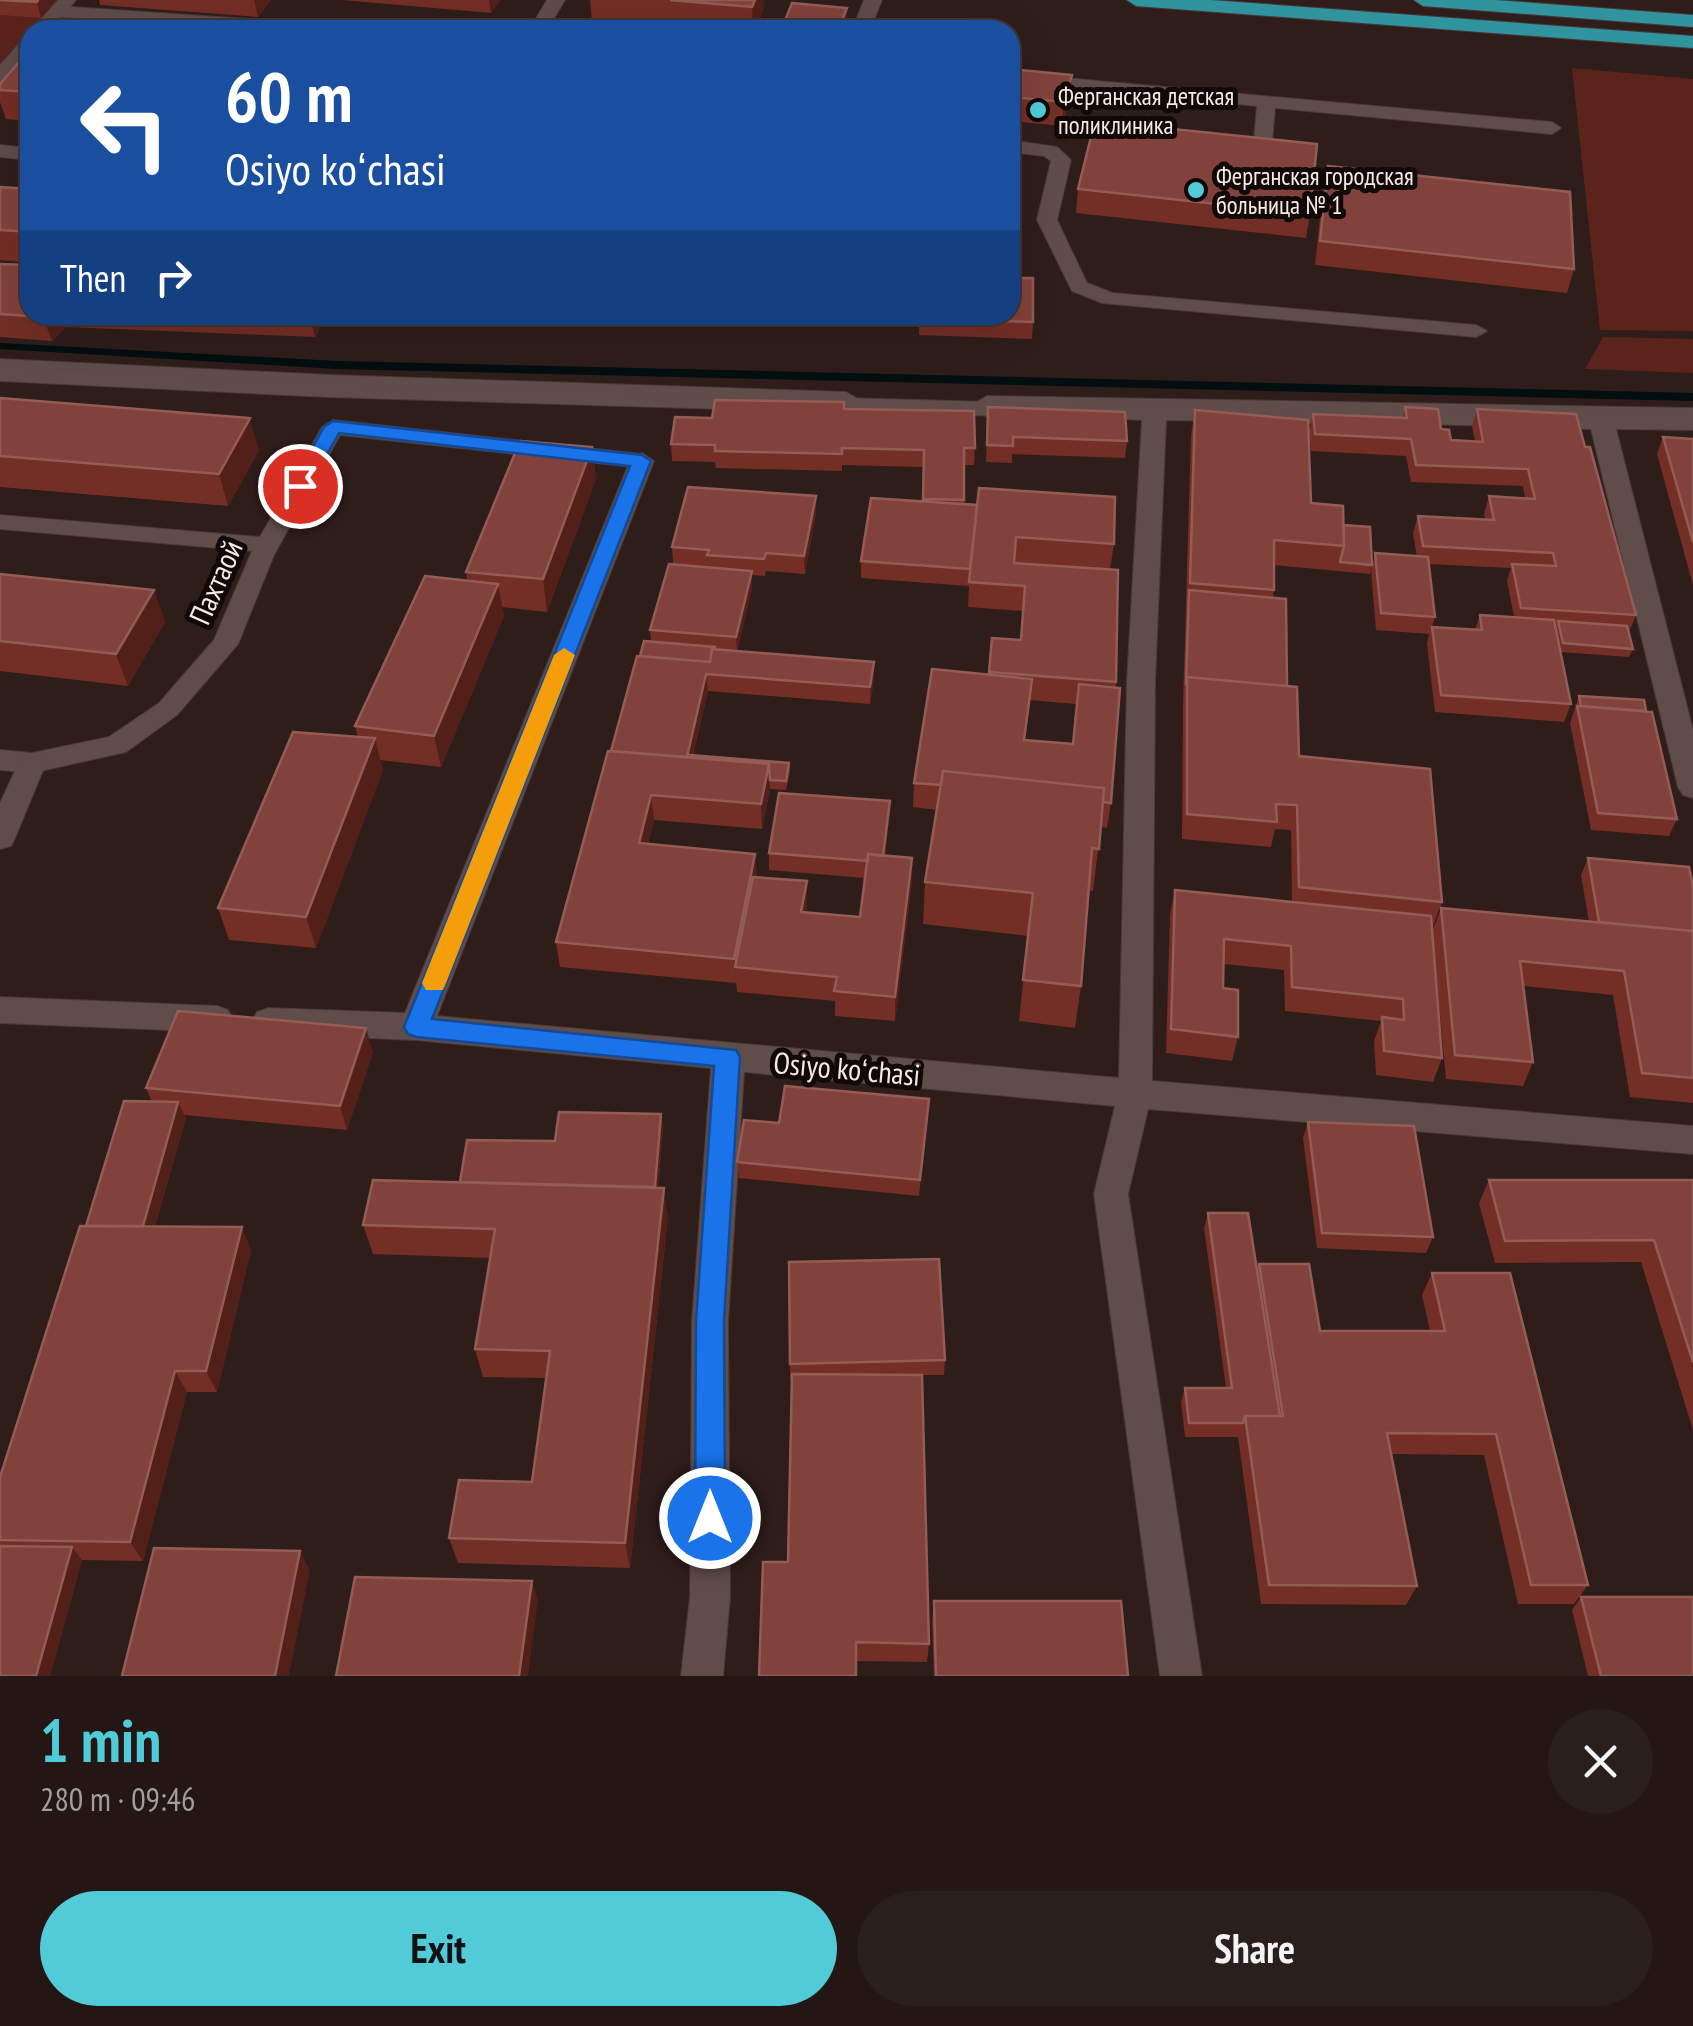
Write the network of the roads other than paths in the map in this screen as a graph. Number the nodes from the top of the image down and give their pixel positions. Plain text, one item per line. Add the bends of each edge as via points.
1 (1136, 0) edge
2 (1422, 0) edge
3 (1527, 4) edge
4 (62, 6) edge
5 (212, 20) edge
6 (1693, 21) edge
7 (1693, 42) edge
8 (20, 53) edge
9 (0, 76) edge
10 (1020, 79) edge
11 (1267, 102) junction
12 (1552, 128) dead end
13 (1020, 147) edge
14 (1262, 152) edge
15 (1476, 331) dead end
16 (0, 366) edge
17 (0, 374) edge
18 (1154, 413) junction
19 (1693, 415) edge
20 (1602, 422) junction
21 (1693, 423) edge
22 (642, 461) joint
23 (0, 522) edge
24 (267, 545) junction
25 (0, 760) edge
26 (32, 763) junction
27 (1693, 788) edge
28 (0, 838) edge
29 (0, 1010) edge
30 (416, 1027) junction
31 (728, 1057) junction
32 (1135, 1094) junction
33 (1693, 1140) edge
34 (702, 1676) edge
35 (1181, 1676) edge

1 - 7 highway
2 - 3 highway
3 - 6 highway
4 - 5 street
8 - 9 lane
10 - 11 lane
11 - 12 lane
11 - 14 lane
13 - 15 lane via 1050,150 1061,160 1047,220 1079,287 1110,299
16 - 19 street via 910,401
17 - 18 street
18 - 20 street
18 - 32 street via 1141,681
20 - 21 street
20 - 27 street
22 - 24 lane, Пахтаой via 333,427
22 - 30 street
23 - 24 lane
24 - 26 lane, Пахтаой via 226,644 168,709 117,745
25 - 26 lane, Пахтаой
26 - 28 street
29 - 30 street, Osiyo koʻchasi
30 - 31 street, Osiyo koʻchasi
31 - 32 street, Osiyo koʻchasi
31 - 34 street via 710,1321 710,1597
32 - 33 street, Osiyo koʻchasi
32 - 35 street via 1112,1194

